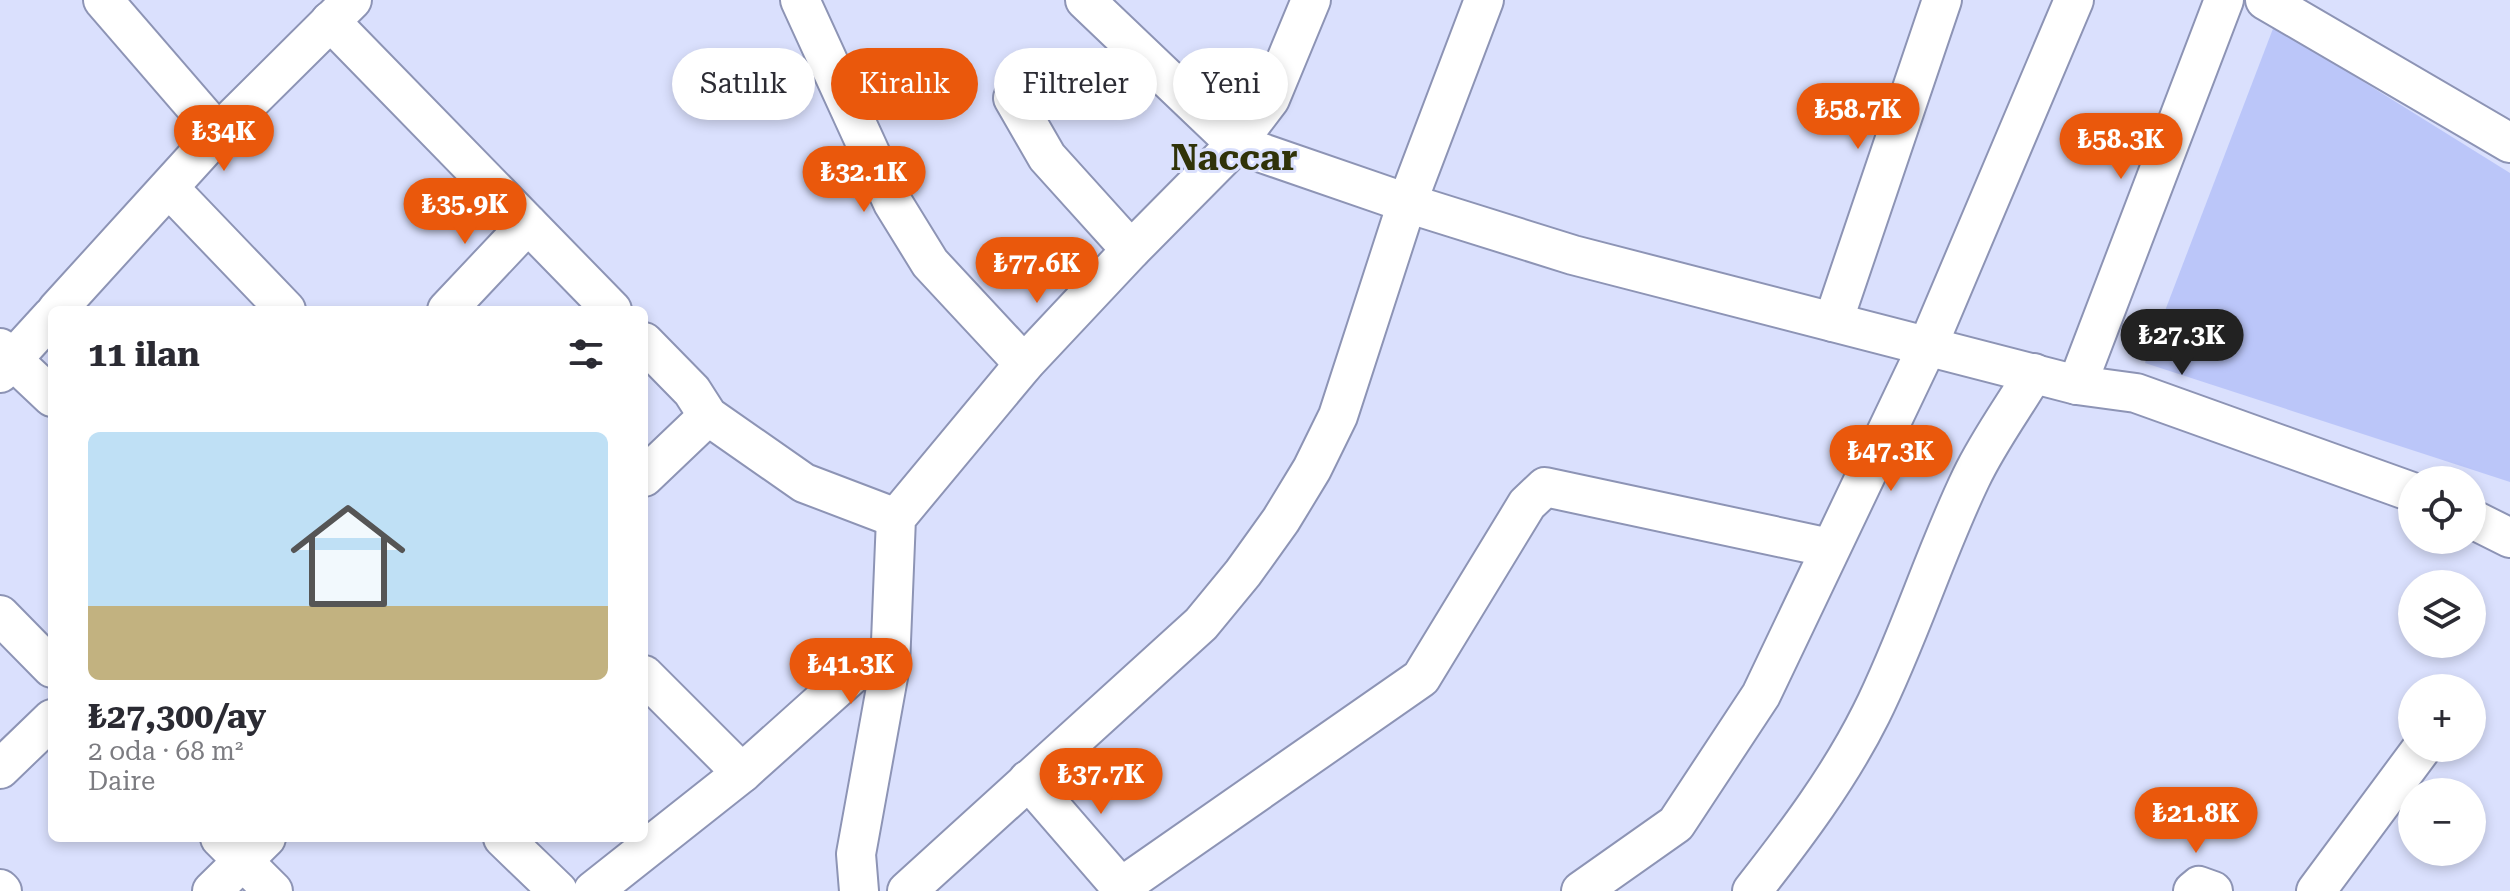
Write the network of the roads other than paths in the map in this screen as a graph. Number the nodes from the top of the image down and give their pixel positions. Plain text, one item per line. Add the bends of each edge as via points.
1 (103, 0) edge
2 (800, 0) edge
3 (1085, 0) edge
4 (1311, 0) edge
5 (1484, 0) edge
6 (1942, 0) edge
7 (2074, 0) edge
8 (2224, 0) edge
9 (2265, 0) edge
10 (341, 11) edge
11 (1026, 120) edge
12 (218, 133) junction
13 (2510, 143) edge
14 (1236, 144) junction
15 (169, 188) junction
16 (1407, 203) junction
17 (528, 224) junction
18 (1131, 250) junction
19 (61, 306) edge
20 (282, 306) edge
21 (451, 306) edge
22 (608, 306) edge
23 (48, 320) edge
24 (1833, 322) junction
25 (1928, 345) junction
26 (648, 346) edge
27 (4, 360) edge
28 (1024, 364) junction
29 (2034, 373) junction
30 (2077, 385) junction
31 (48, 394) edge
32 (708, 416) junction
33 (648, 473) edge
34 (2398, 487) edge
35 (896, 518) junction
36 (2486, 526) edge
37 (2510, 538) edge
38 (1830, 548) junction
39 (0, 615) edge
40 (48, 664) edge
41 (890, 666) junction
42 (648, 679) edge
43 (48, 723) edge
44 (2412, 762) edge
45 (0, 769) edge
46 (742, 773) junction
47 (1028, 780) junction
48 (507, 842) edge
49 (243, 845) edge
50 (1123, 889) edge
51 (212, 891) edge
52 (273, 891) edge
53 (558, 891) edge
54 (593, 891) edge
55 (859, 891) edge
56 (907, 891) edge
57 (1581, 891) edge
58 (1752, 891) edge
59 (2193, 891) edge
60 (2213, 891) edge
61 (2316, 891) edge

1 - 12 street
2 - 28 street via 907,227 930,263
3 - 14 street
4 - 14 street via 1270,99
5 - 16 street
6 - 24 street
7 - 25 street
8 - 30 street
9 - 13 street
10 - 12 street
10 - 17 street
11 - 18 street via 1047,157
12 - 15 street
14 - 16 street
14 - 18 street
15 - 19 street
15 - 20 street
16 - 24 street via 1573,255
16 - 47 street via 1338,416 1281,520 1201,624
17 - 21 street
17 - 22 street
18 - 28 street
23 - 27 street
24 - 25 street
25 - 29 street
25 - 38 street
26 - 32 street via 692,391
27 - 31 street
28 - 35 street
29 - 30 street
29 - 58 street via 1973,474 1849,756
30 - 34 street via 2136,393
32 - 33 street
32 - 35 street via 804,483
35 - 41 street
36 - 37 street
38 - 50 street via 1545,487 1527,504 1421,678
38 - 57 street via 1761,695 1676,824
39 - 40 street
41 - 46 street via 857,670
41 - 55 street via 856,854
42 - 46 street
43 - 45 street
44 - 61 street
46 - 54 street
47 - 50 street
47 - 56 street
48 - 53 street
49 - 51 street
49 - 52 street
59 - 60 street via 2199,886

